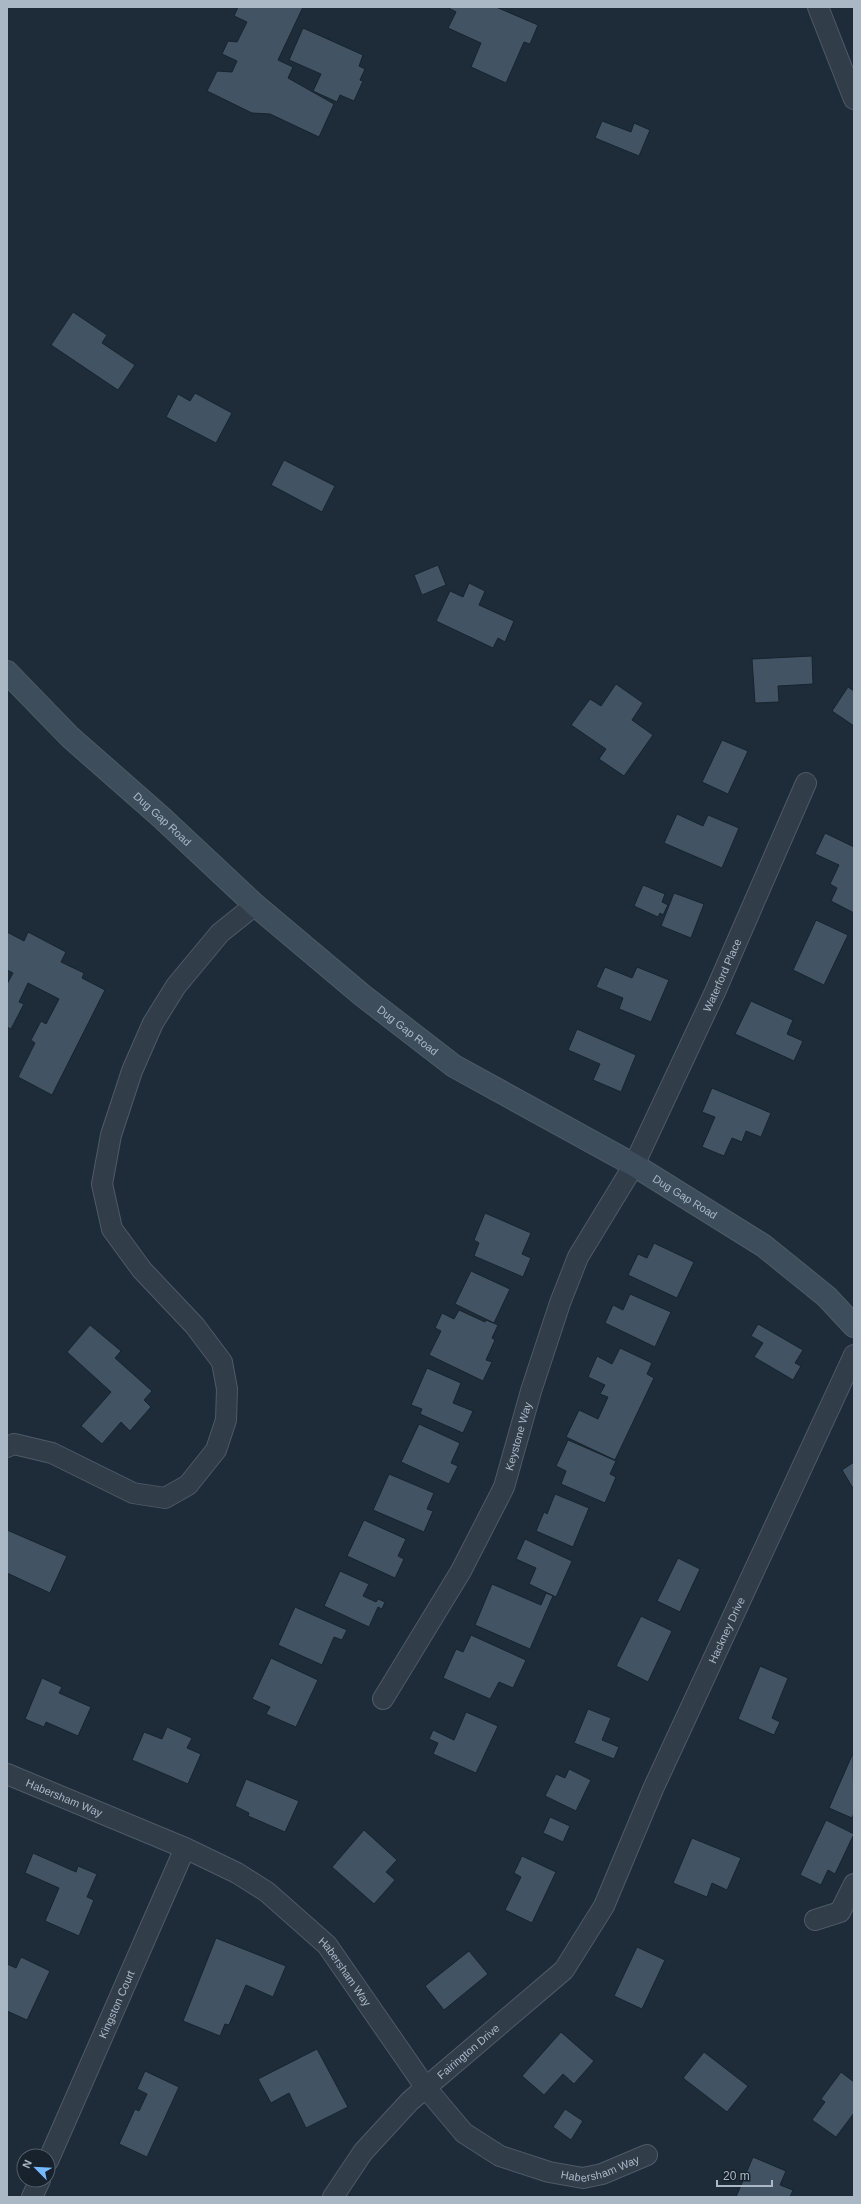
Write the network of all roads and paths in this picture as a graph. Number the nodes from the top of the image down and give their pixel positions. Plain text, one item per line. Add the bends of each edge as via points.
1 (818, 7) edge
2 (854, 99) edge
3 (7, 672) edge
4 (806, 783) dead end
5 (255, 905) junction
6 (634, 1165) junction
7 (854, 1326) edge
8 (854, 1356) edge
9 (7, 1447) edge
10 (383, 1699) dead end
11 (7, 1774) edge
12 (185, 1848) junction
13 (854, 1884) edge
14 (604, 1906) joint
15 (815, 1920) dead end
16 (426, 2088) junction
17 (54, 2148) edge
18 (647, 2155) dead end
19 (333, 2197) edge

1 - 2 street
3 - 5 street, Dug Gap Road via 70,737
4 - 6 street, Waterford Place
5 - 6 street, Dug Gap Road via 362,995 454,1066
5 - 9 street via 220,933 176,986 153,1023 132,1071 111,1135 102,1184 112,1229 142,1270 195,1326 222,1362 227,1389 226,1420 216,1450 188,1484 165,1498 133,1493 52,1453 14,1444
6 - 7 street, Dug Gap Road via 764,1246 827,1297
6 - 10 street, Keystone Way via 578,1257 531,1391 504,1487 461,1571
8 - 14 street, Hackney Drive via 653,1789
11 - 12 street, Habersham Way
12 - 16 street, Habersham Way via 237,1873 267,1892 328,1945
12 - 17 street, Kingston Court
13 - 15 street via 840,1912
14 - 16 street, Fairington Drive via 564,1970
16 - 18 street, Habersham Way via 464,2133 500,2156 549,2172 583,2178 602,2174
16 - 19 street, Fairington Drive via 363,2152

